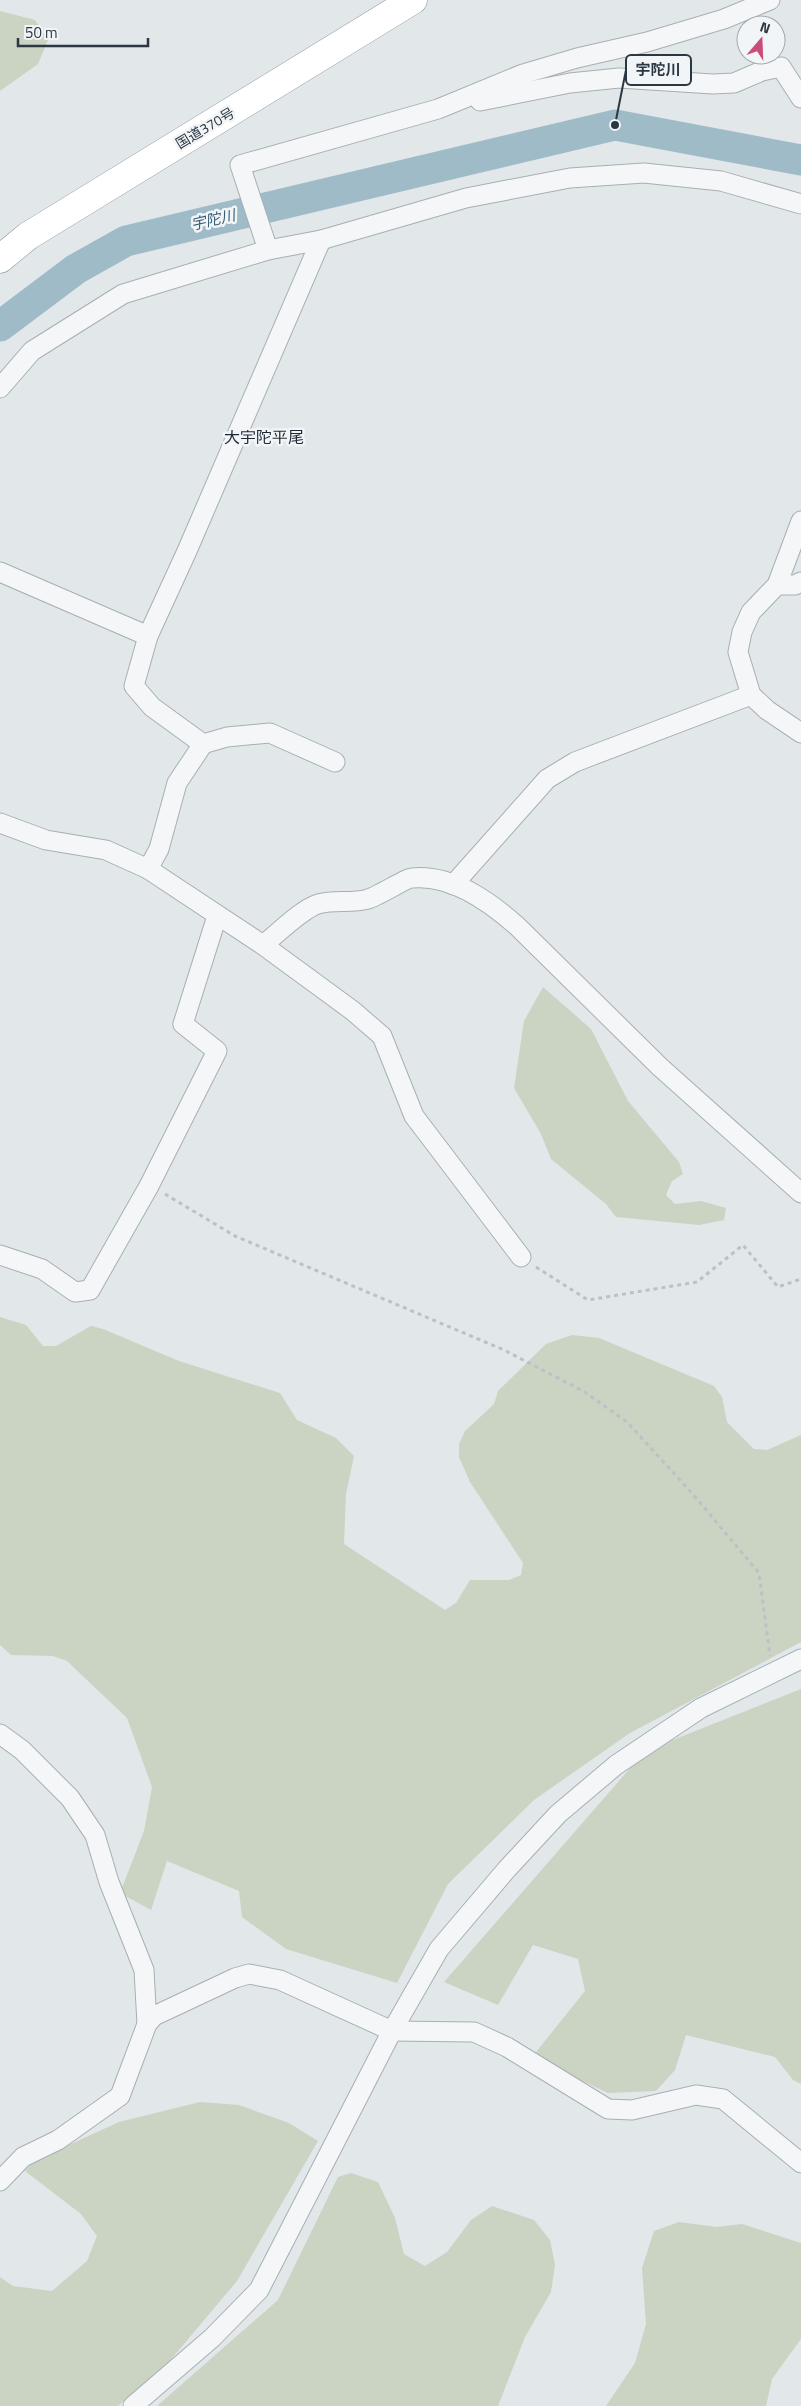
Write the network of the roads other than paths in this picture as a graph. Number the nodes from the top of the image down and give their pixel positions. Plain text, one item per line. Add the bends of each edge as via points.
1 (413, 0) edge
2 (770, 0) edge
3 (801, 98) edge
4 (438, 110) junction
5 (801, 204) edge
6 (322, 240) junction
7 (267, 248) junction
8 (0, 259) edge
9 (0, 388) edge
10 (801, 521) edge
11 (0, 572) edge
12 (801, 582) edge
13 (777, 585) junction
14 (148, 636) junction
15 (750, 695) junction
16 (801, 733) edge
17 (203, 744) junction
18 (335, 762) dead end
19 (0, 823) edge
20 (148, 869) junction
21 (453, 885) junction
22 (217, 916) junction
23 (263, 945) junction
24 (801, 1192) edge
25 (0, 1255) edge
26 (520, 1257) road end
27 (801, 1659) edge
28 (0, 1734) edge
29 (147, 2024) junction
30 (392, 2031) junction
31 (801, 2163) edge
32 (0, 2182) edge
33 (133, 2406) edge

1 - 8 highway, 国道370号 via 28,236
2 - 4 street via 724,19 523,74
3 - 4 street via 782,67 762,71 734,83 619,78 570,83
4 - 7 street via 240,165
5 - 6 street via 722,181 644,173 570,178 466,198
6 - 7 street
6 - 14 street
7 - 9 street via 123,294 32,352
10 - 13 street
11 - 14 street
12 - 13 street
13 - 15 street via 751,612 742,632 738,652
14 - 17 street via 134,686 152,707
15 - 16 street
15 - 21 street via 575,762 547,779
17 - 18 street via 227,737 270,733
17 - 20 street via 177,783 159,849
19 - 20 street via 46,840 106,850
20 - 22 street
21 - 23 street via 411,878 365,900 318,904
21 - 24 street via 469,890 501,912 660,1067
22 - 23 street
22 - 25 street via 183,1024 217,1051 149,1186 90,1290 74,1292 42,1269
23 - 26 street via 382,1036 414,1116
27 - 30 street via 701,1708 616,1765 558,1814 439,1949
28 - 29 street via 22,1750 70,1798 95,1835 109,1882 144,1970
29 - 30 street via 169,2008 249,1974 280,1980
29 - 32 street via 120,2096 58,2140 23,2157
30 - 31 street via 474,2032 507,2047 608,2109 632,2110 696,2095 724,2099
30 - 33 street via 259,2290 212,2338

